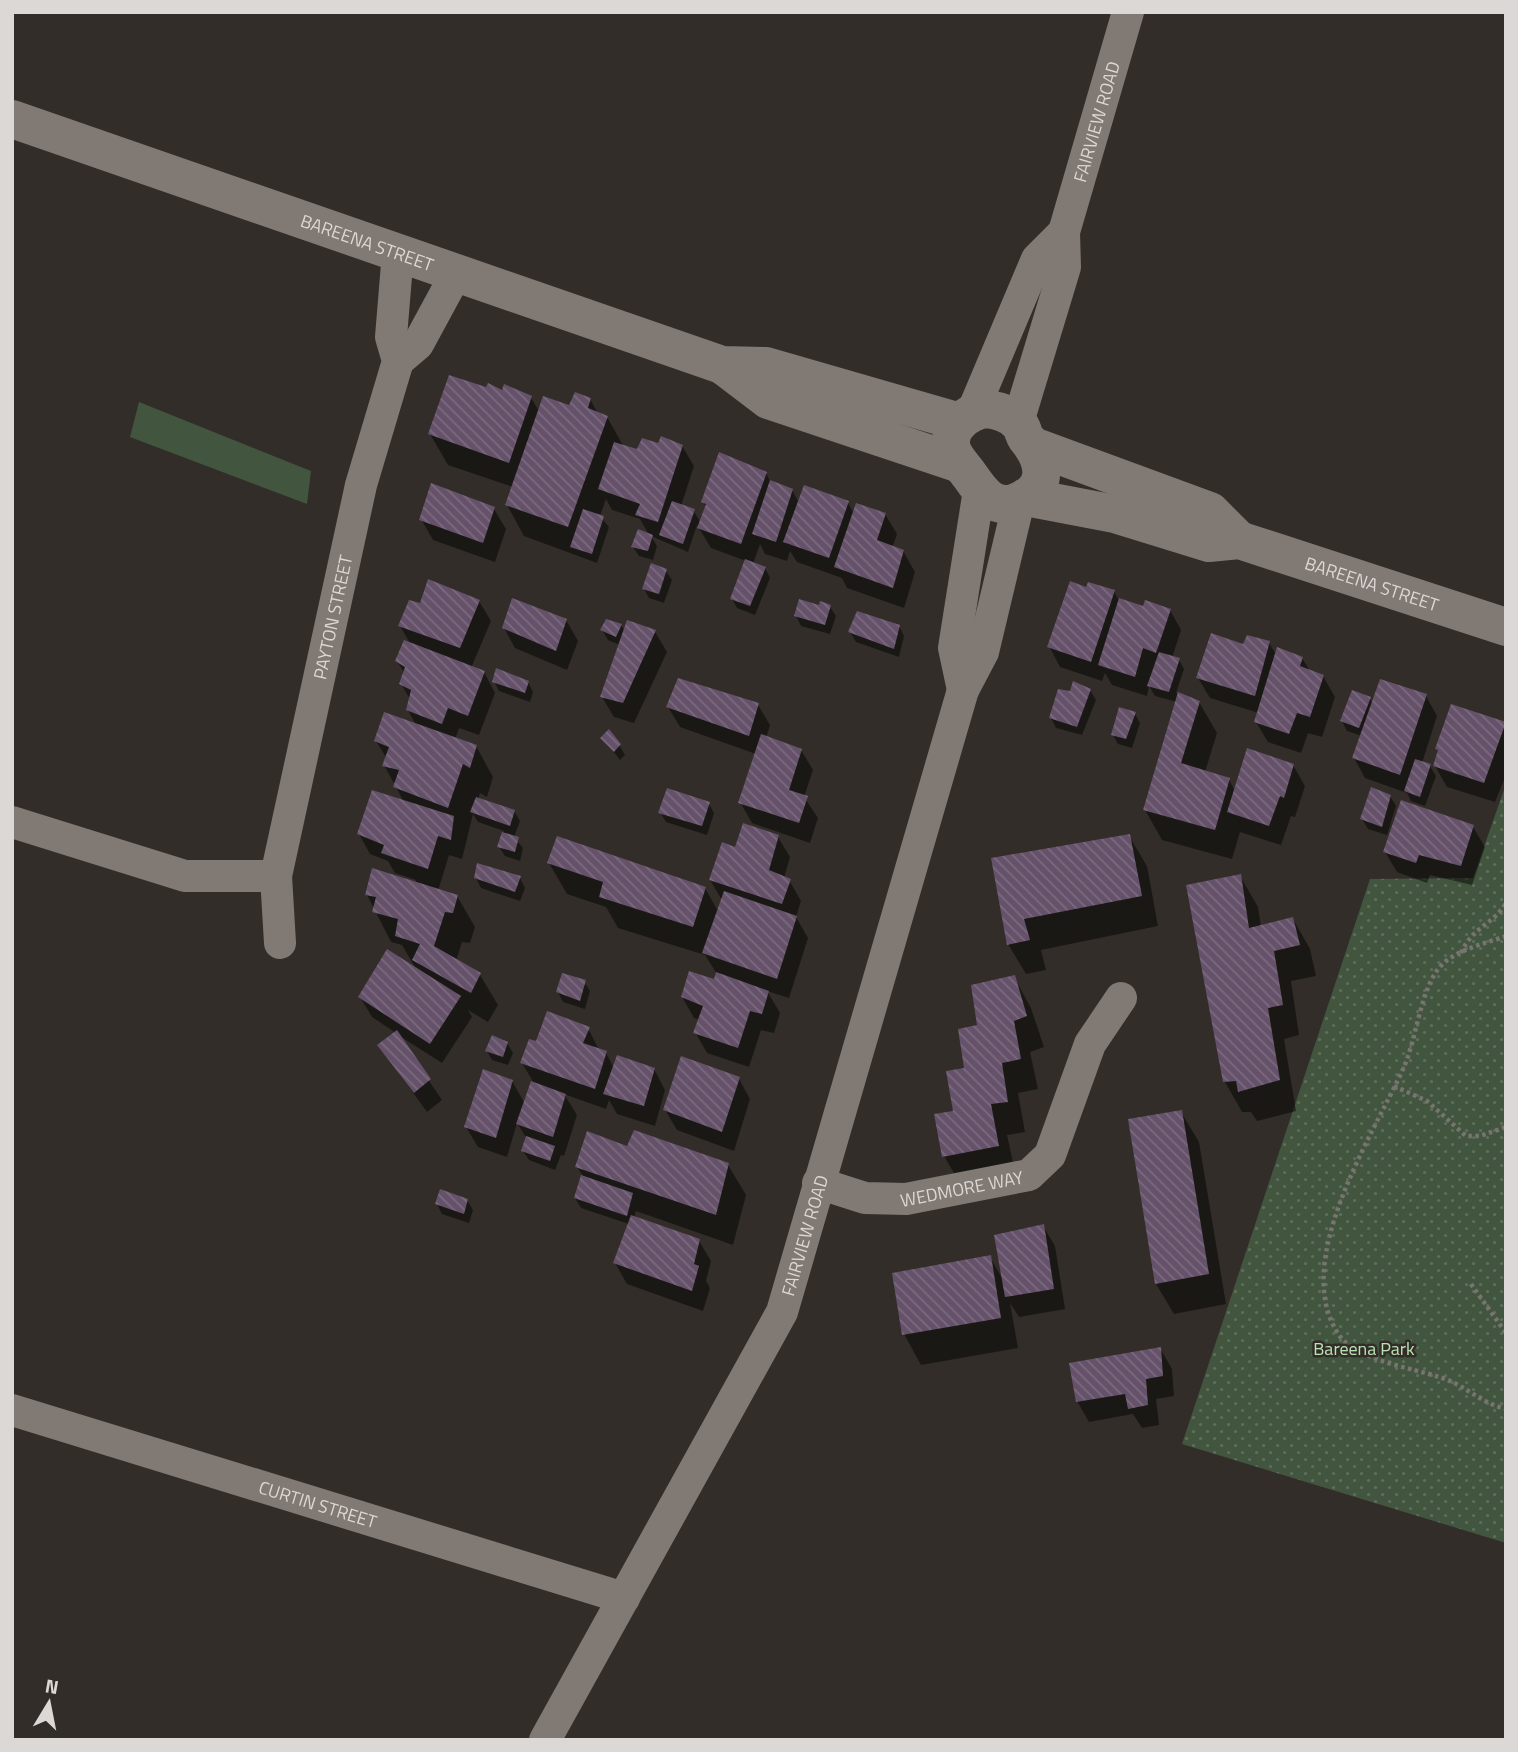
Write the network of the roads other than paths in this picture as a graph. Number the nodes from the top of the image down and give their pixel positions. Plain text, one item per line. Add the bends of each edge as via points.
1 (1128, 12) edge
2 (12, 119) edge
3 (1064, 232) junction
4 (398, 252) junction
5 (457, 272) junction
6 (398, 361) junction
7 (722, 365) junction
8 (966, 418) junction
9 (1027, 435) junction
10 (969, 477) junction
11 (1022, 499) junction
12 (1239, 540) junction
13 (1506, 627) edge
14 (962, 690) junction
15 (12, 822) edge
16 (276, 876) junction
17 (280, 943) dead end
18 (1121, 998) dead end
19 (818, 1183) junction
20 (12, 1410) edge
21 (624, 1598) junction
22 (545, 1740) edge

1 - 3 street, FAIRVIEW ROAD
2 - 4 main road, BAREENA STREET
3 - 8 street, FAIRVIEW ROAD via 1037,259
3 - 9 street, FAIRVIEW ROAD via 1065,267
4 - 5 main road, BAREENA STREET
4 - 6 street, PAYTON STREET via 391,337
5 - 6 street, PAYTON STREET via 418,344
5 - 7 main road, BAREENA STREET
6 - 16 street, PAYTON STREET via 361,485
7 - 8 main road, BAREENA STREET via 766,366
7 - 10 main road, BAREENA STREET via 768,400
8 - 9 main road via 986,409 999,411
8 - 10 main road via 951,435 952,450
9 - 11 main road via 1042,475
9 - 12 main road, BAREENA STREET via 1210,512
10 - 11 main road via 996,503
10 - 14 street, FAIRVIEW ROAD via 954,649
11 - 12 main road, BAREENA STREET via 1115,514 1209,543
11 - 14 street, FAIRVIEW ROAD via 983,652
12 - 13 main road, BAREENA STREET
14 - 19 street, FAIRVIEW ROAD
15 - 16 street via 185,876
16 - 17 street, PAYTON STREET
18 - 19 street, WEDMORE WAY via 1090,1044 1050,1155 1029,1175 906,1199 865,1198
19 - 21 street, FAIRVIEW ROAD via 782,1312
20 - 21 street, CURTIN STREET
21 - 22 street, FAIRVIEW ROAD

